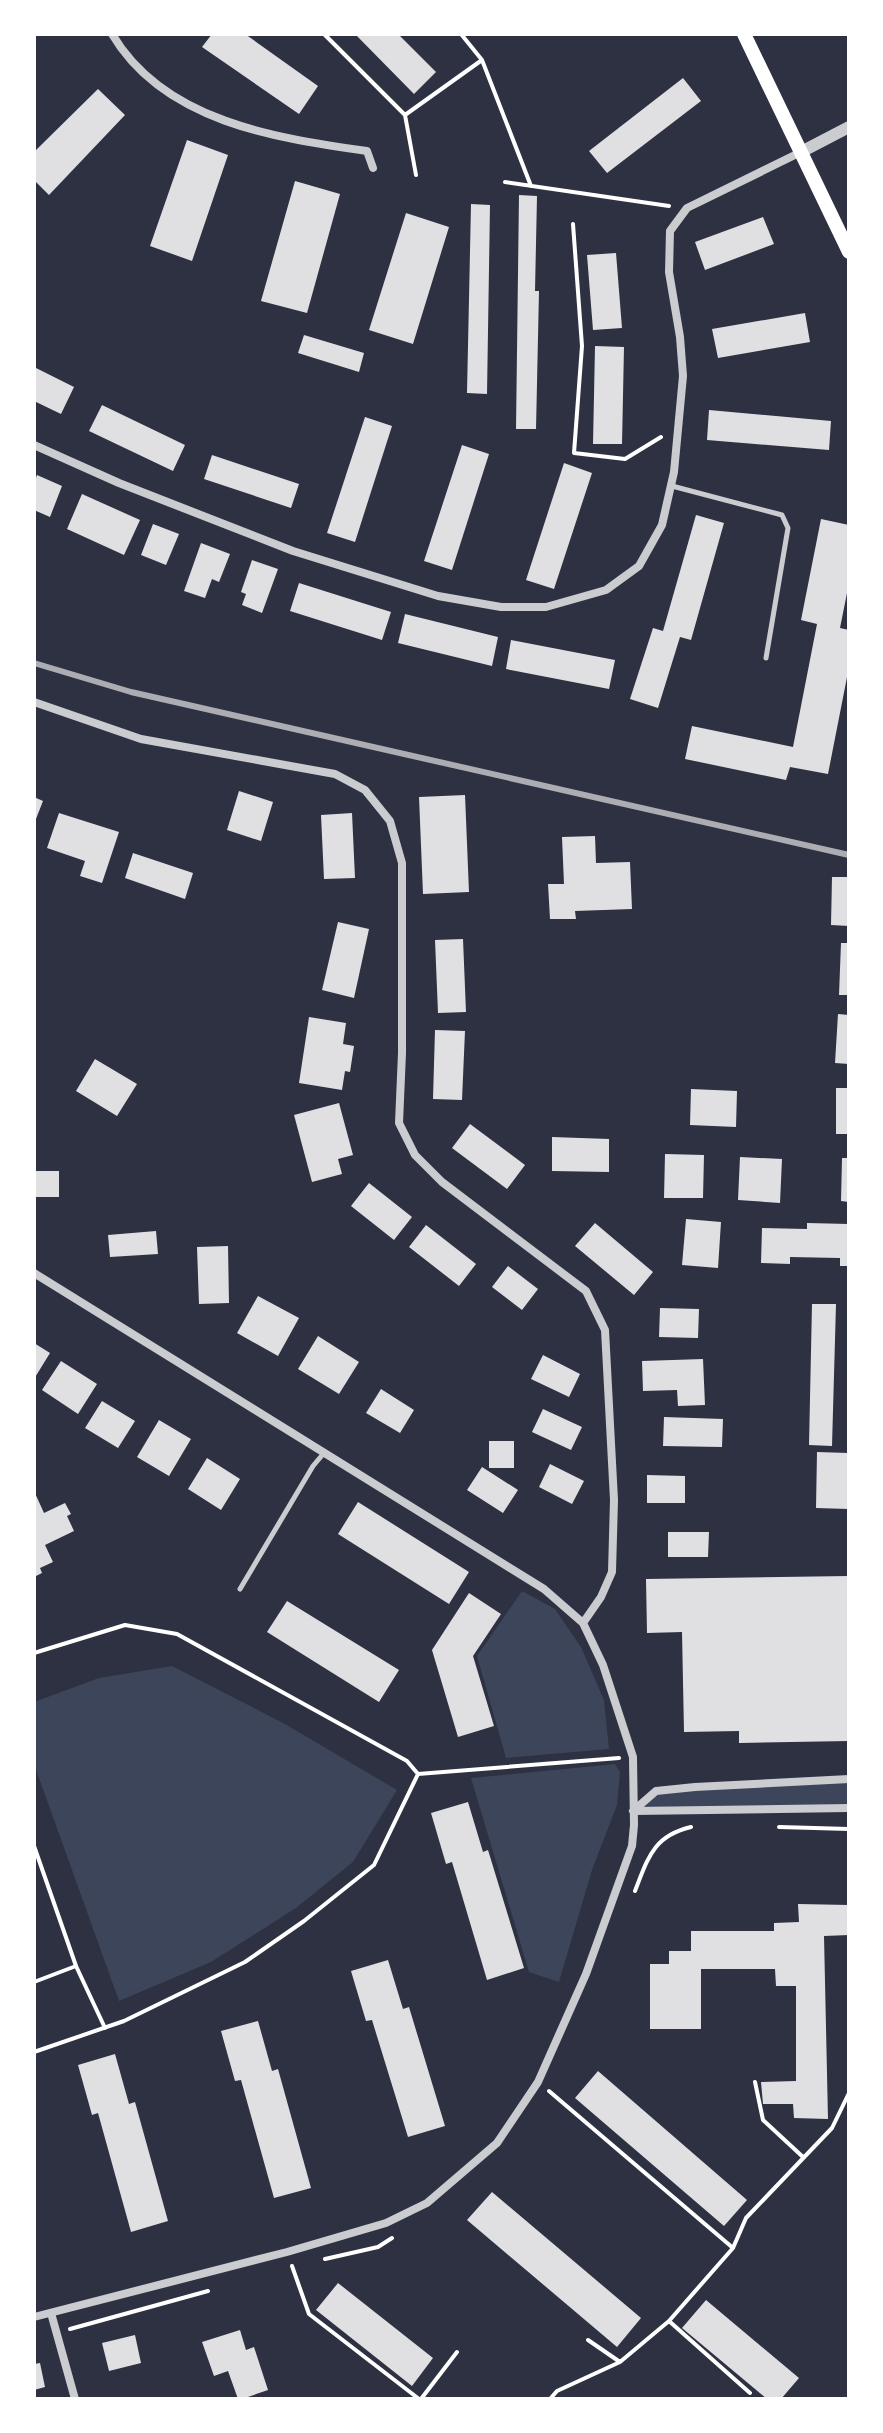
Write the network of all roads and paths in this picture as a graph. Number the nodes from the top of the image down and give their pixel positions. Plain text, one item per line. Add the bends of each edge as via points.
1 (112, 34) edge
2 (324, 34) edge
3 (461, 34) edge
4 (744, 34) edge
5 (482, 60) junction
6 (405, 115) junction
7 (849, 127) edge
8 (801, 152) junction
9 (373, 168) dead end
10 (416, 175) dead end
11 (505, 182) dead end
12 (531, 186) junction
13 (687, 208) junction
14 (573, 224) dead end
15 (849, 252) edge
16 (680, 434) junction
17 (34, 445) edge
18 (671, 485) junction
19 (766, 658) dead end
20 (34, 702) edge
21 (34, 1273) edge
22 (324, 1453) junction
23 (240, 1589) dead end
24 (583, 1623) junction
25 (34, 1653) edge
26 (621, 1758) dead end
27 (418, 1774) junction
28 (849, 1779) edge
29 (849, 1808) edge
30 (633, 1811) junction
31 (703, 1824) dead end
32 (774, 1826) dead end
33 (849, 1829) edge
34 (34, 1846) edge
35 (633, 1895) dead end
36 (76, 1966) junction
37 (34, 1982) edge
38 (105, 2028) junction
39 (34, 2052) edge
40 (755, 2082) dead end
41 (555, 2083) dead end
42 (849, 2093) edge
43 (803, 2157) junction
44 (733, 2248) junction
45 (292, 2267) dead end
46 (218, 2288) dead end
47 (51, 2313) junction
48 (34, 2317) edge
49 (669, 2321) junction
50 (56, 2333) junction
51 (588, 2340) dead end
52 (457, 2352) dead end
53 (620, 2362) junction
54 (750, 2393) dead end
55 (75, 2399) edge
56 (420, 2399) edge
57 (550, 2399) edge

1 - 9 street via 163,89 193,108 295,141 367,151
2 - 6 path
3 - 5 path
4 - 8 main road
5 - 6 path
5 - 12 path
6 - 10 path
7 - 8 street
8 - 13 street
8 - 15 main road
11 - 12 path
12 - 13 path
13 - 16 street via 670,231 669,245 683,376
14 - 16 path via 582,346 574,453 625,459 660,437
16 - 18 street
17 - 18 street via 293,551 438,596 501,607 546,607 606,590 639,566 662,525
18 - 19 lane via 782,515 788,541
20 - 24 street via 141,739 335,774 365,790 390,821 402,863 399,1123 415,1155 442,1182 586,1291 605,1330 614,1500 612,1572
21 - 22 street
22 - 23 lane
22 - 24 street via 544,1589
24 - 30 street via 603,1665 633,1757
25 - 27 path via 125,1625 177,1634 407,1761
26 - 27 path
27 - 38 path via 374,1865 245,1962
28 - 30 street via 656,1791
29 - 30 street
30 - 47 street via 632,1846 591,1961 538,2082 497,2143 427,2203 386,2223
31 - 35 path via 674,1831 651,1850
32 - 33 path
34 - 36 path
36 - 37 path
36 - 38 path
38 - 39 path
40 - 43 path via 763,2120
41 - 44 path via 550,2092
42 - 43 path via 832,2128
43 - 44 path via 746,2218
44 - 49 path
45 - 56 path via 309,2314
46 - 50 path
47 - 48 street
47 - 50 street
49 - 53 path
49 - 54 path
50 - 55 street
51 - 53 path
52 - 56 path
53 - 57 path

